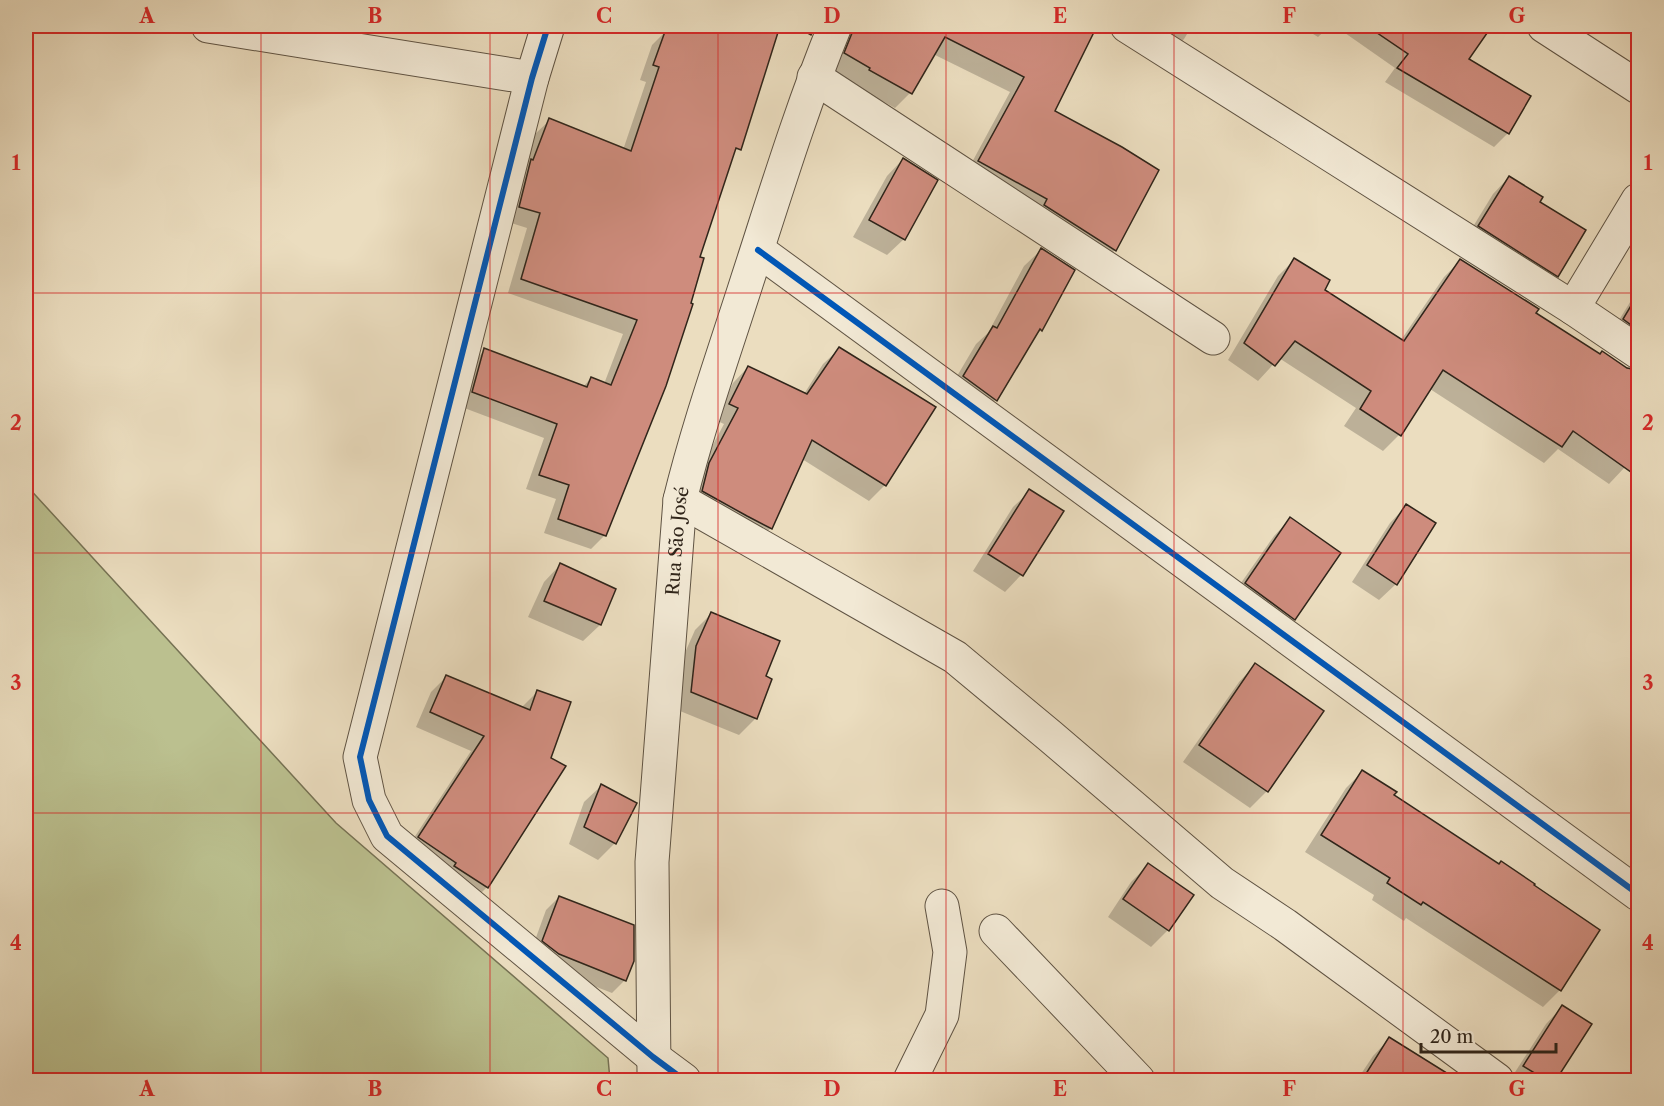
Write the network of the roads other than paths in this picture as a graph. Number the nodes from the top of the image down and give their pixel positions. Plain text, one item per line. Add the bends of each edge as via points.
1 (548, 26) edge
2 (834, 26) edge
3 (1127, 26) edge
4 (219, 27) edge
5 (1554, 28) edge
6 (814, 77) junction
7 (532, 78) junction
8 (1638, 87) edge
9 (1638, 200) edge
10 (758, 250) junction
11 (1573, 308) junction
12 (1213, 338) dead end
13 (1638, 352) edge
14 (681, 500) junction
15 (1638, 894) edge
16 (942, 906) dead end
17 (996, 931) dead end
18 (654, 1069) edge
19 (684, 1080) edge
20 (910, 1080) edge
21 (1138, 1080) edge
22 (1497, 1080) edge

1 - 7 street
2 - 6 street, Rua São José
3 - 11 street
4 - 7 street
5 - 8 street
6 - 10 street, Rua São José
6 - 12 street
7 - 18 street via 360,757 369,800 387,836
9 - 11 street
10 - 14 street, Rua São José via 691,456
10 - 15 street
11 - 13 street
14 - 18 street, Rua São José via 652,862
14 - 22 street via 955,657 1222,883
16 - 20 street via 950,952 942,1015
17 - 21 street
18 - 19 street

